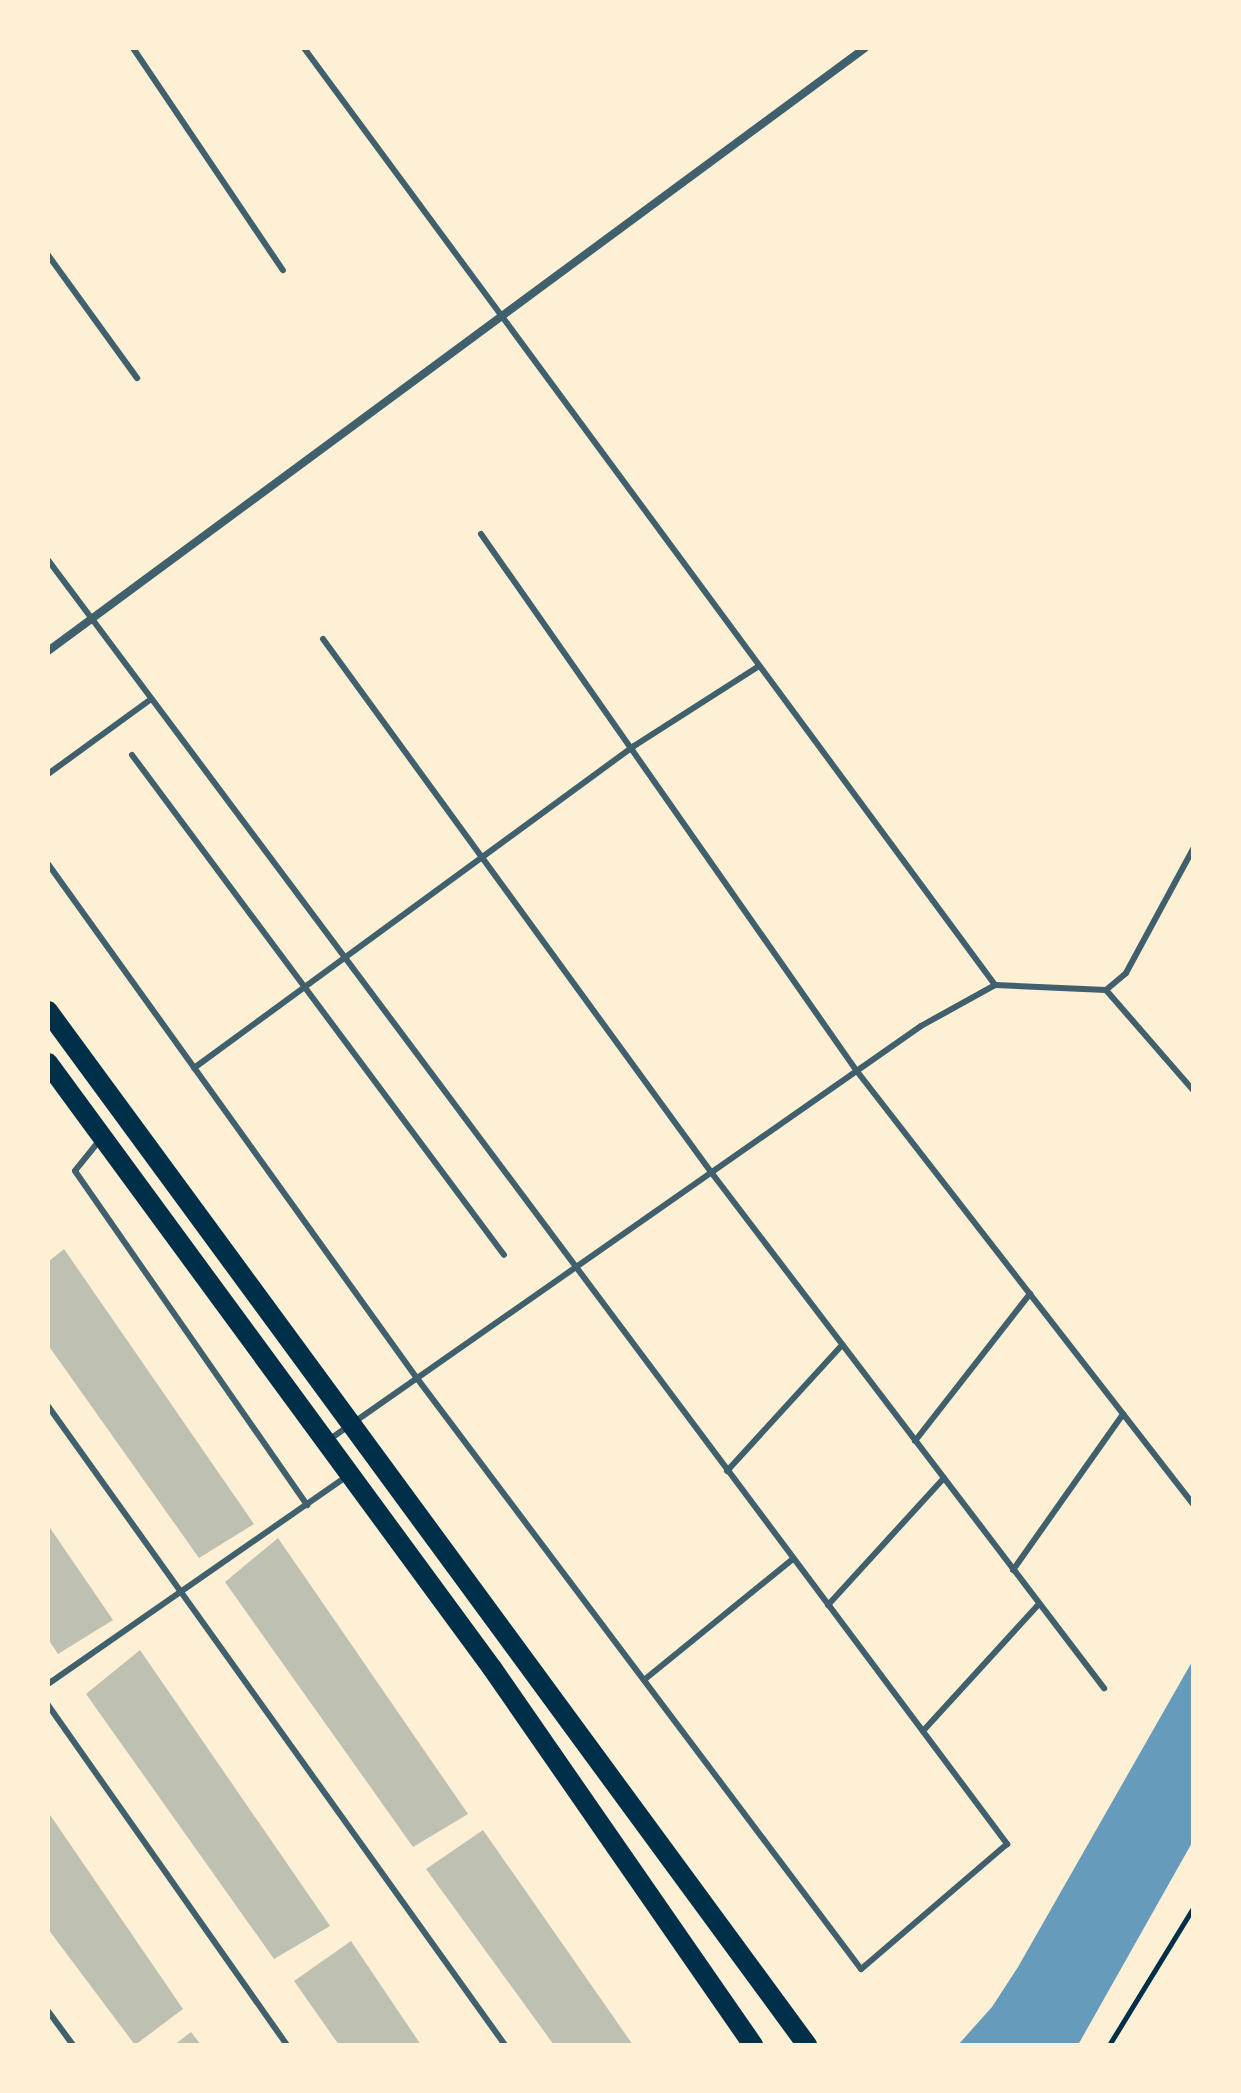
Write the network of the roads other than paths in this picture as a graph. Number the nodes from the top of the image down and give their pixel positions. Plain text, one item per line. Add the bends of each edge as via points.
1 (133, 48) edge
2 (304, 48) edge
3 (865, 48) edge
4 (48, 255) edge
5 (283, 270) dead end
6 (499, 315) junction
7 (137, 378) dead end
8 (481, 534) dead end
9 (48, 560) edge
10 (90, 621) junction
11 (323, 639) dead end
12 (48, 651) edge
13 (759, 666) junction
14 (150, 700) junction
15 (634, 746) junction
16 (132, 755) dead end
17 (48, 774) edge
18 (1193, 849) edge
19 (479, 858) junction
20 (48, 864) edge
21 (342, 959) junction
22 (995, 985) junction
23 (304, 986) junction
24 (1106, 990) junction
25 (48, 1011) edge
26 (48, 1063) edge
27 (194, 1068) junction
28 (856, 1070) junction
29 (1193, 1090) edge
30 (102, 1137) junction
31 (711, 1172) junction
32 (504, 1255) dead end
33 (574, 1268) junction
34 (1030, 1294) junction
35 (842, 1345) junction
36 (416, 1377) junction
37 (48, 1406) edge
38 (1123, 1414) junction
39 (351, 1424) junction
40 (915, 1441) junction
41 (326, 1442) junction
42 (727, 1471) junction
43 (349, 1474) junction
44 (944, 1478) junction
45 (1193, 1504) edge
46 (307, 1505) junction
47 (793, 1559) junction
48 (1013, 1570) junction
49 (181, 1592) junction
50 (1039, 1604) junction
51 (828, 1605) junction
52 (644, 1680) junction
53 (48, 1684) edge
54 (1104, 1688) dead end
55 (48, 1705) edge
56 (923, 1731) junction
57 (48, 2011) edge
58 (73, 2045) edge
59 (287, 2045) edge
60 (505, 2045) edge
61 (753, 2045) edge
62 (807, 2045) edge

1 - 5 lane
2 - 6 lane
3 - 6 street
4 - 7 lane
6 - 10 street
6 - 13 lane
8 - 15 lane
9 - 10 lane
10 - 12 street
10 - 14 lane
11 - 19 lane
13 - 15 lane
13 - 22 lane
14 - 17 lane
14 - 21 lane
15 - 19 lane
15 - 28 lane
16 - 23 lane
18 - 24 lane via 1126,973
19 - 21 lane
19 - 31 lane
20 - 27 lane
21 - 23 lane
21 - 33 lane
22 - 24 lane
22 - 28 lane
23 - 27 lane
23 - 32 lane
24 - 29 lane
25 - 39 main road
26 - 30 main road
27 - 36 lane
28 - 31 lane
28 - 34 lane
30 - 41 main road
30 - 46 lane via 75,1171
31 - 33 lane
31 - 35 lane
33 - 36 lane
33 - 42 lane
34 - 38 lane
34 - 40 lane
35 - 40 lane
35 - 42 lane
36 - 39 lane
36 - 52 lane
37 - 49 lane
38 - 45 lane
38 - 48 lane
39 - 41 lane
39 - 62 main road
40 - 44 lane
41 - 43 main road
42 - 47 lane
43 - 46 lane
43 - 61 main road via 492,1668
44 - 48 lane
44 - 51 lane
46 - 49 lane
47 - 51 lane
47 - 52 lane
48 - 50 lane
49 - 53 lane
49 - 60 lane
50 - 54 lane
50 - 56 lane
51 - 56 lane
52 - 56 lane via 861,1969 1007,1844
55 - 59 lane
57 - 58 lane

